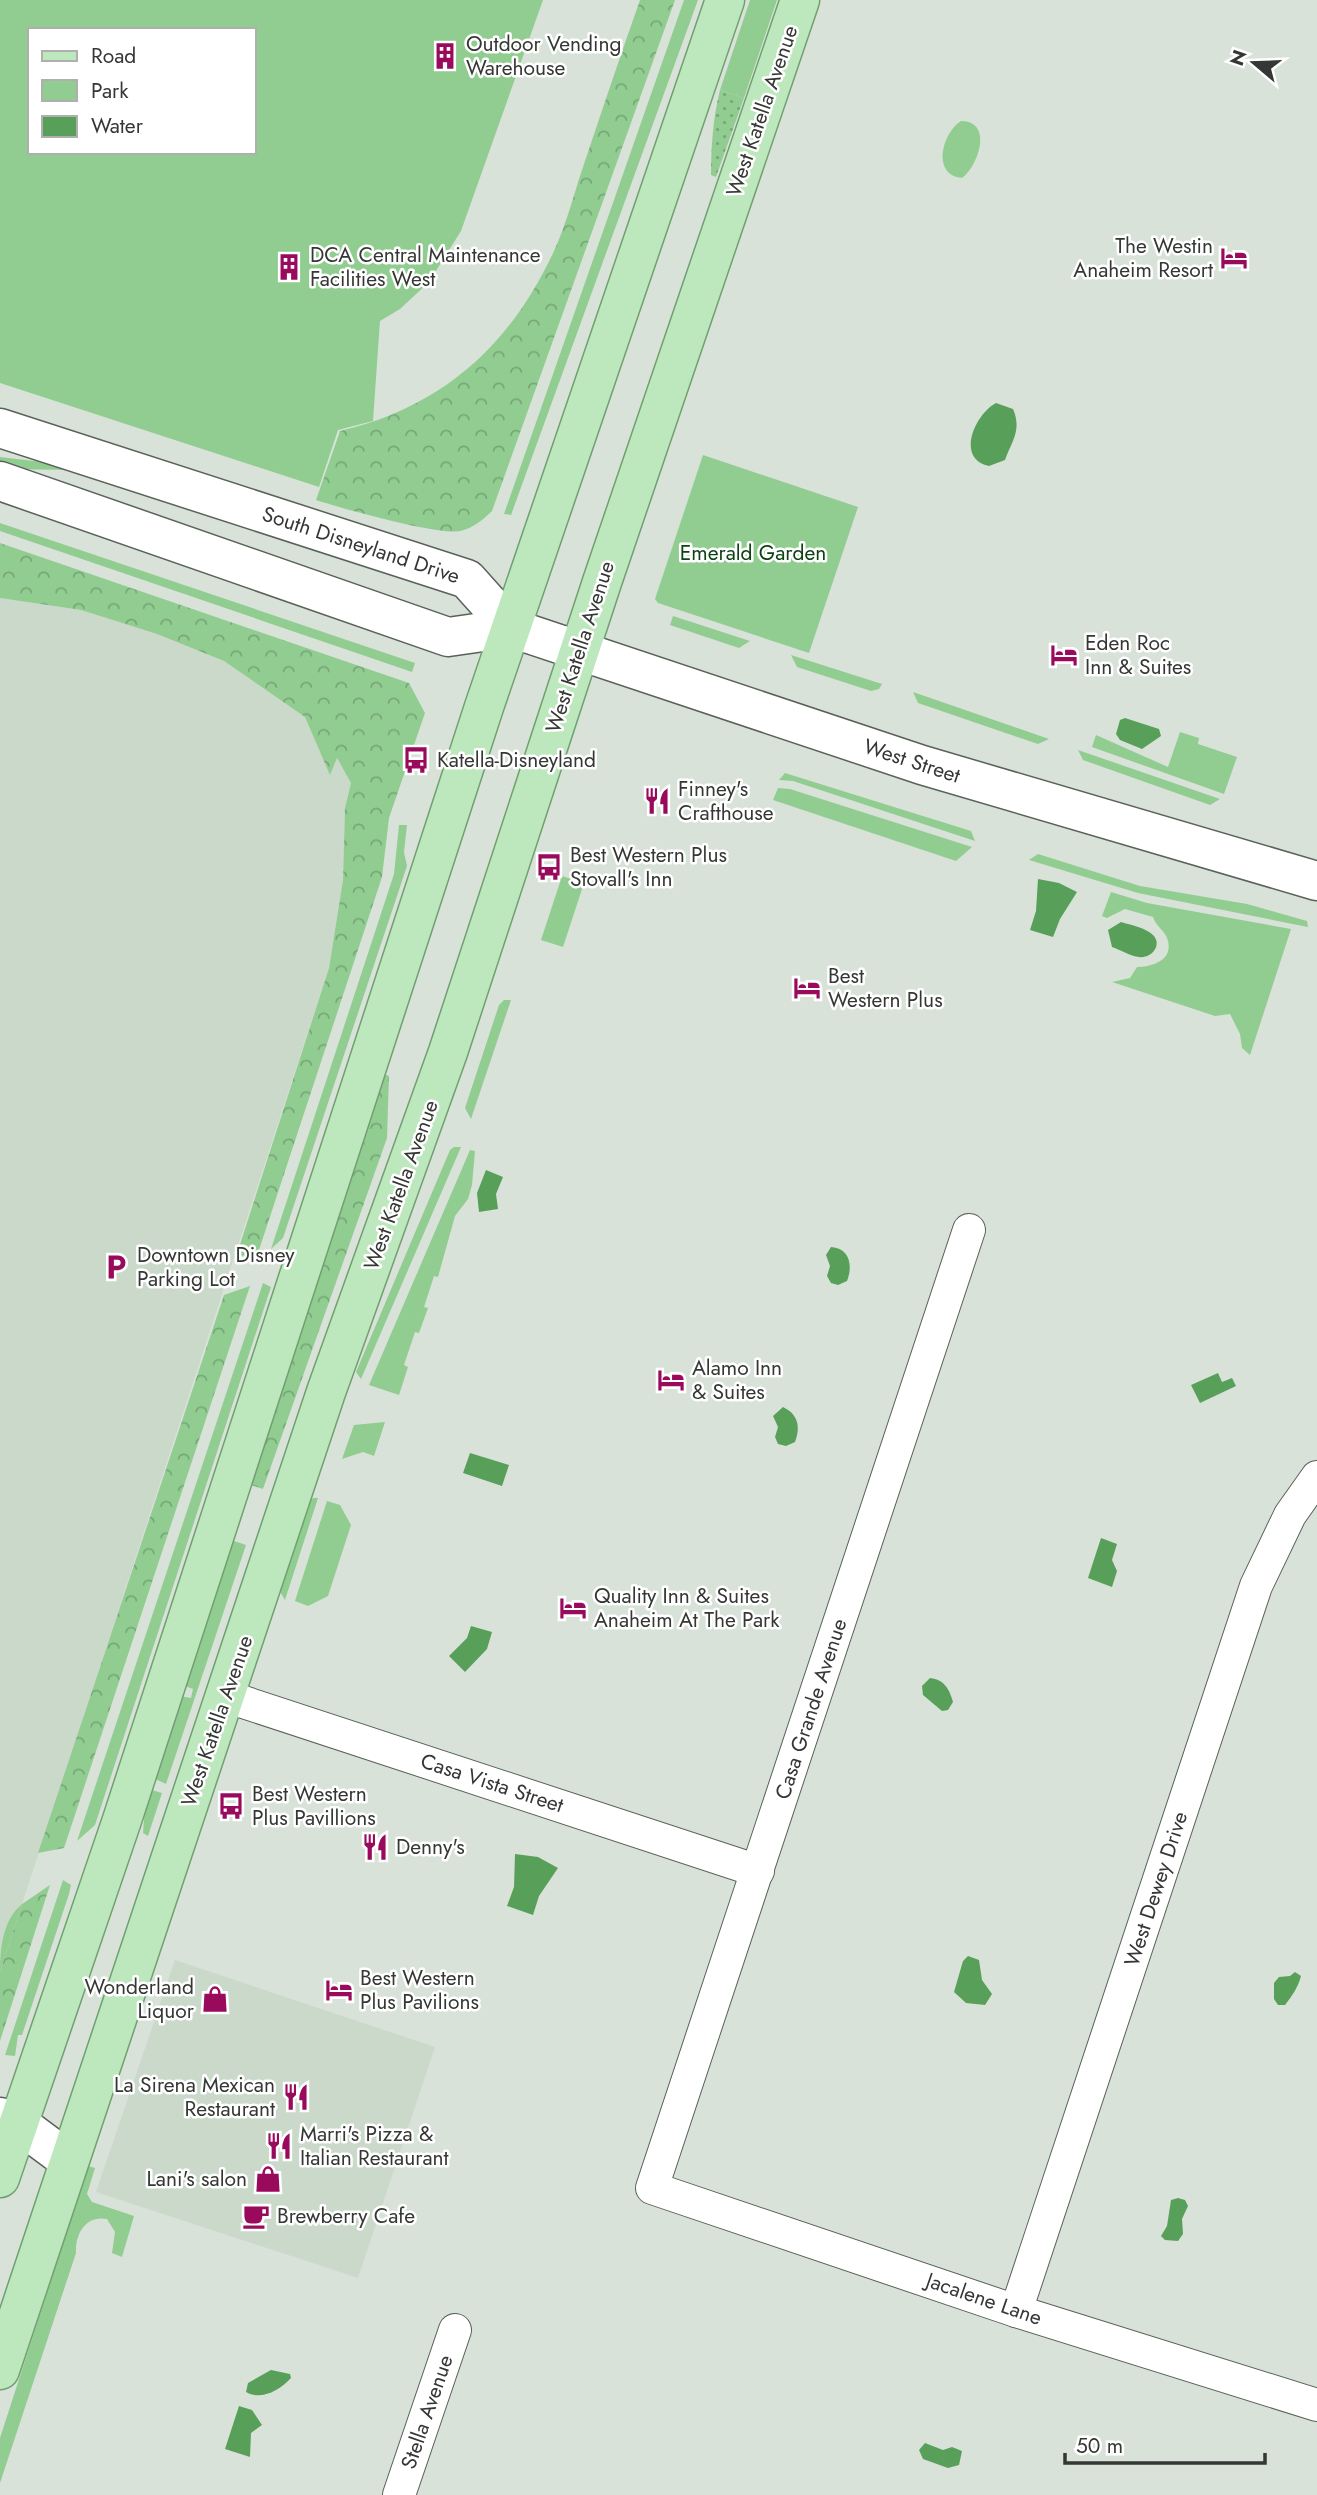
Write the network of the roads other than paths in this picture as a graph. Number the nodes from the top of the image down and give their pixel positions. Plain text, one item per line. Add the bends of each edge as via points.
1 (725, 0) edge
2 (800, 0) edge
3 (0, 428) edge
4 (0, 481) edge
5 (511, 628) junction
6 (579, 650) junction
7 (1317, 881) edge
8 (969, 1230) dead end
9 (1317, 1477) edge
10 (225, 1696) junction
11 (758, 1871) junction
12 (9, 2120) edge
13 (69, 2161) junction
14 (2, 2166) edge
15 (652, 2188) joint
16 (1016, 2311) junction
17 (455, 2330) dead end
18 (0, 2370) edge
19 (1317, 2405) edge
20 (409, 2492) edge

1 - 5 main road
2 - 6 main road, West Katella Avenue
3 - 5 main road, South Disneyland Drive via 467,579
4 - 5 main road via 448,637
5 - 6 main road, West Street
5 - 12 main road via 122,1820
6 - 7 main road, West Street via 935,769
6 - 10 main road, West Katella Avenue via 448,1052
8 - 11 street, Casa Grande Avenue
9 - 16 street, West Dewey Drive via 1290,1515 1256,1586
10 - 11 street, Casa Vista Street
10 - 13 main road, West Katella Avenue
11 - 15 street, Casa Grande Avenue
12 - 13 main road
12 - 14 main road
13 - 14 main road
13 - 18 main road, West Katella Avenue
15 - 16 street, Jacalene Lane
16 - 19 street, Jacalene Lane
17 - 20 street, Stella Avenue

